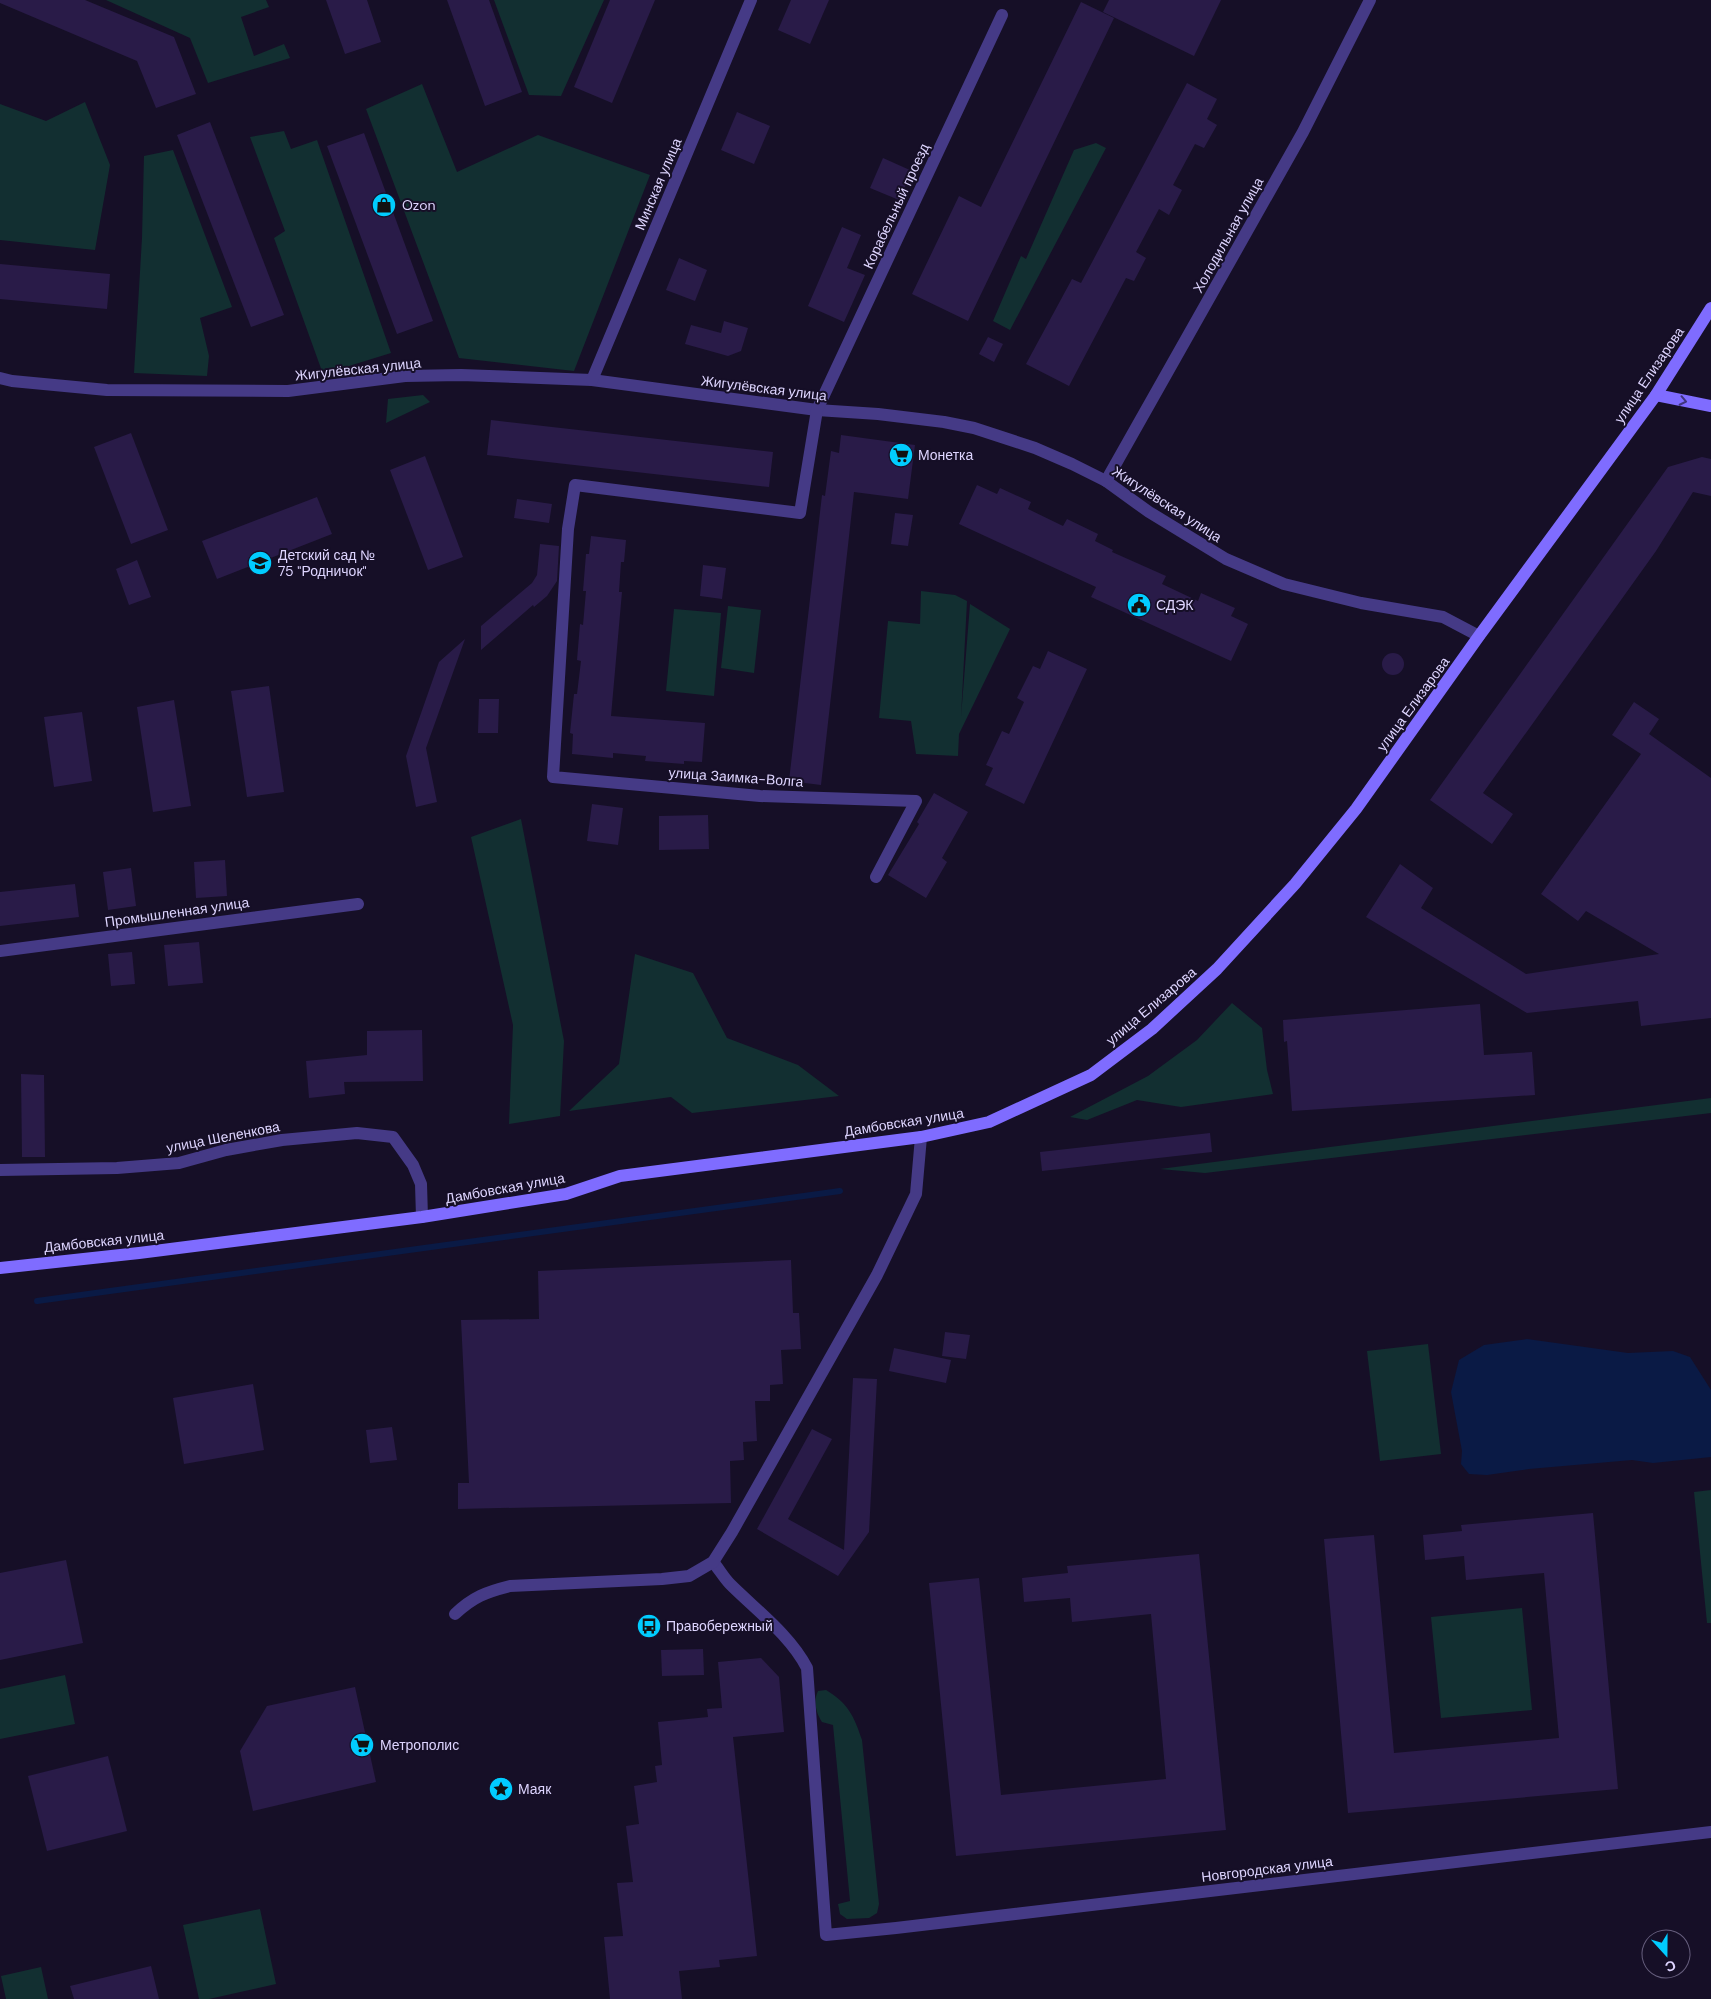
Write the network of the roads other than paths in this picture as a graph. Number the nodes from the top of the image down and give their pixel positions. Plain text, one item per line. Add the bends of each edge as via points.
1 (751, 0) edge
2 (1370, 0) edge
3 (1002, 15) dead end
4 (1711, 308) edge
5 (0, 378) edge
6 (592, 380) junction
7 (1656, 395) junction
8 (1711, 406) edge
9 (817, 410) junction
10 (1106, 481) junction
11 (1479, 636) junction
12 (553, 777) joint
13 (876, 877) dead end
14 (358, 904) dead end
15 (0, 951) edge
16 (1091, 1075) joint
17 (921, 1137) junction
18 (0, 1170) edge
19 (422, 1218) junction
20 (0, 1268) edge
21 (713, 1562) junction
22 (454, 1614) dead end
23 (1711, 1832) edge

1 - 6 street, Минская улица
2 - 10 street, Холодильная улица via 1304,132
3 - 9 street, Корабельный проезд
4 - 7 street, улица Елизарова
5 - 6 street, Жигулёвская улица via 12,382 107,390 288,392 405,376
6 - 9 street, Жигулёвская улица
7 -> 8 street
7 - 11 street, улица Елизарова
9 - 10 street, Жигулёвская улица via 878,414 974,428 1035,448
9 - 12 street, Корабельный проезд via 800,513 575,485 568,528
10 - 11 street, Жигулёвская улица via 1149,512 1226,559 1284,584 1361,603 1443,617
11 - 16 street, улица Елизарова via 1356,808 1296,884 1217,969 1152,1029
12 - 13 street, улица Заимка-Волга via 760,796 916,801
14 - 15 street, Промышленная улица
16 - 17 street, Дамбовская улица via 989,1122
17 - 19 street, Дамбовская улица via 620,1176 566,1194
17 - 21 street via 916,1194 877,1275
18 - 19 street, улица Шеленкова via 118,1168 179,1163 282,1140 357,1133 393,1137 413,1164 420,1184
19 - 20 street, Дамбовская улица
21 - 22 street via 689,1576 510,1586 486,1592 468,1601
21 - 23 street, Новгородская улица via 728,1583 789,1642 806,1668 826,1935

